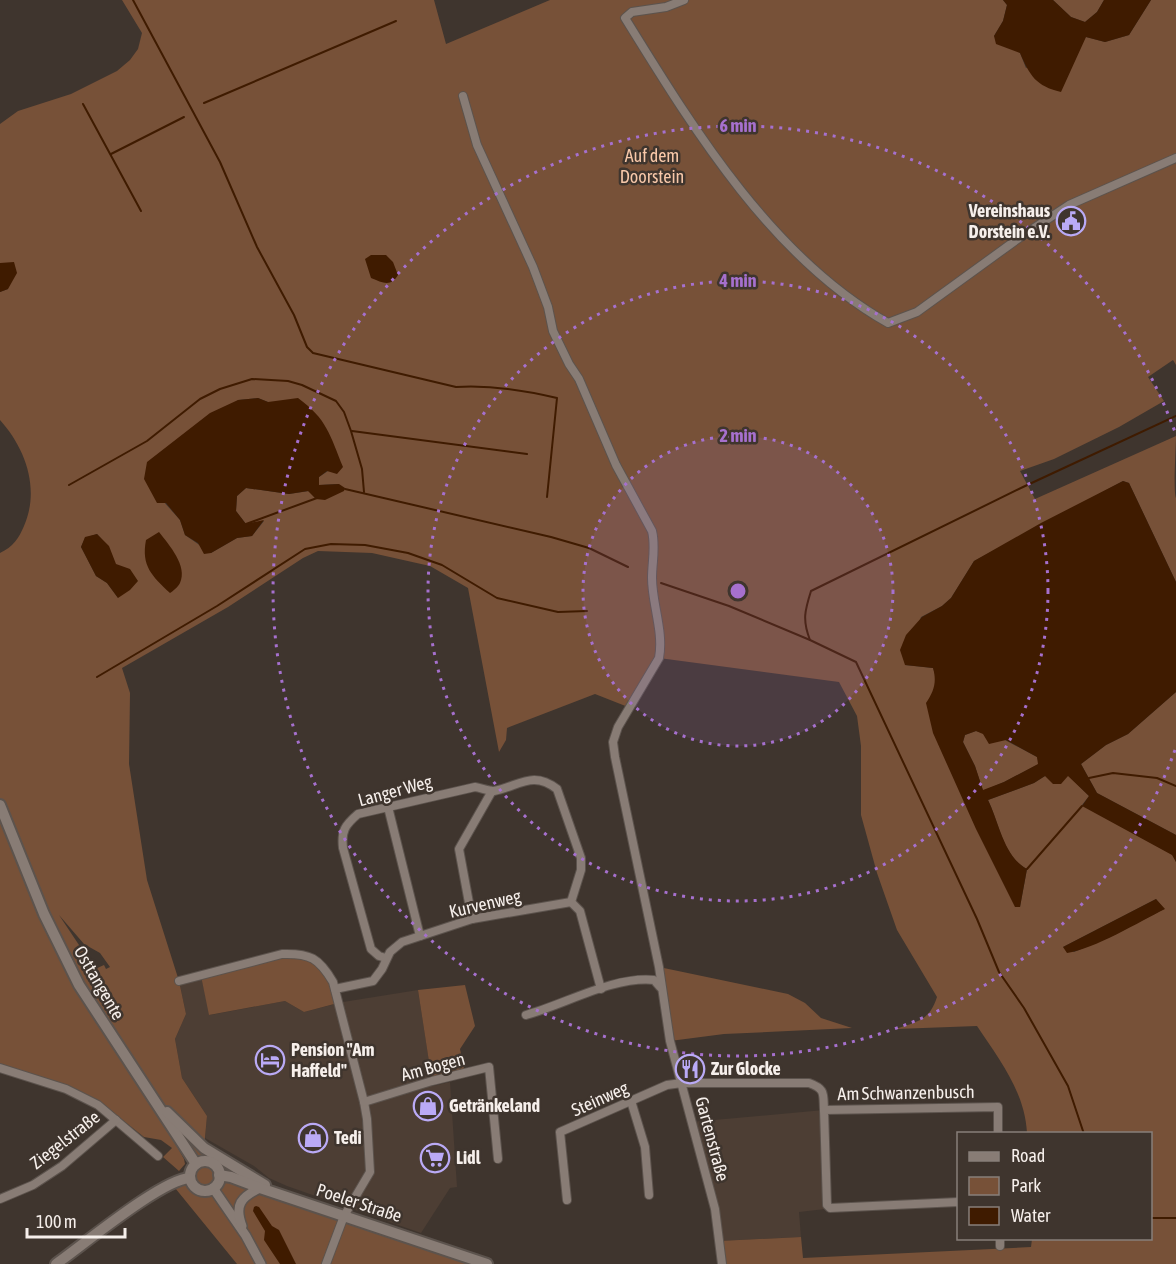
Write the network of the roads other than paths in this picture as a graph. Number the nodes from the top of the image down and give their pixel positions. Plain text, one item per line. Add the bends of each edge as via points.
1 (684, 0) edge
2 (463, 96) dead end
3 (1176, 158) edge
4 (492, 791) junction
5 (0, 805) edge
6 (388, 807) junction
7 (571, 902) junction
8 (472, 920) junction
9 (420, 936) junction
10 (386, 958) junction
11 (179, 981) dead end
12 (661, 988) junction
13 (335, 989) junction
14 (601, 989) junction
15 (526, 1015) dead end
16 (0, 1068) edge
17 (139, 1079) junction
18 (682, 1083) junction
19 (631, 1101) junction
20 (364, 1102) junction
21 (824, 1110) junction
22 (116, 1120) junction
23 (998, 1132) edge
24 (158, 1156) dead end
25 (498, 1159) dead end
26 (196, 1164) junction
27 (219, 1175) junction
28 (190, 1178) junction
29 (213, 1188) junction
30 (260, 1188) junction
31 (278, 1193) junction
32 (649, 1195) dead end
33 (0, 1198) edge
34 (567, 1200) dead end
35 (957, 1202) edge
36 (344, 1216) junction
37 (246, 1236) junction
38 (56, 1264) edge
39 (261, 1264) edge
40 (326, 1264) edge
41 (487, 1264) edge
42 (722, 1264) edge

1 - 3 street via 632,12 625,18 702,140 764,217 835,289 888,323 917,312 1069,205
2 - 12 street, Gartenstraße via 477,145 533,267 553,331 655,541 652,577 661,648 613,742
4 - 6 street, Langer Weg via 476,787
4 - 7 street, Langer Weg via 532,779 557,789 581,858
4 - 8 street via 459,849
5 - 17 main road, Osttangente via 39,904 74,976
6 - 9 street
6 - 10 street, Langer Weg via 358,814 344,827 342,835 371,949
7 - 8 street, Kurvenweg
7 - 14 street via 580,911
8 - 9 street, Kurvenweg
9 - 10 street, Kurvenweg via 402,942
10 - 13 street, Kurvenweg via 373,981
11 - 13 street via 282,954 299,954 314,958
12 - 14 street via 654,980 640,978
12 - 18 street, Gartenstraße
13 - 20 street
14 - 15 street
16 - 22 street via 66,1089 98,1105
17 - 26 main road, Osttangente
17 - 31 main road via 204,1148
18 - 19 street, Steinweg via 667,1085
18 - 21 street, Am Schwanzenbusch via 809,1083 823,1092
18 - 42 street, Gartenstraße via 715,1209
19 - 32 street via 645,1147
19 - 34 street, Steinweg via 560,1132
20 - 25 street, Am Bogen via 489,1067
20 - 36 street via 370,1172
21 - 23 street, Am Schwanzenbusch via 998,1107
21 - 35 street, Am Schwanzenbusch via 830,1208
22 - 24 street
22 - 33 street, Ziegelstraße via 62,1166 33,1185
26 - 27 main road via 209,1161 217,1167
26 - 28 main road
27 - 29 main road
27 - 30 main road, Poeler Straße
28 - 29 main road via 198,1189
28 - 38 main road via 155,1192
29 - 37 street
30 - 31 main road, Poeler Straße
30 - 37 street via 240,1203 238,1215
31 - 36 main road, Poeler Straße
36 - 40 street
36 - 41 main road, Poeler Straße
37 - 39 street

